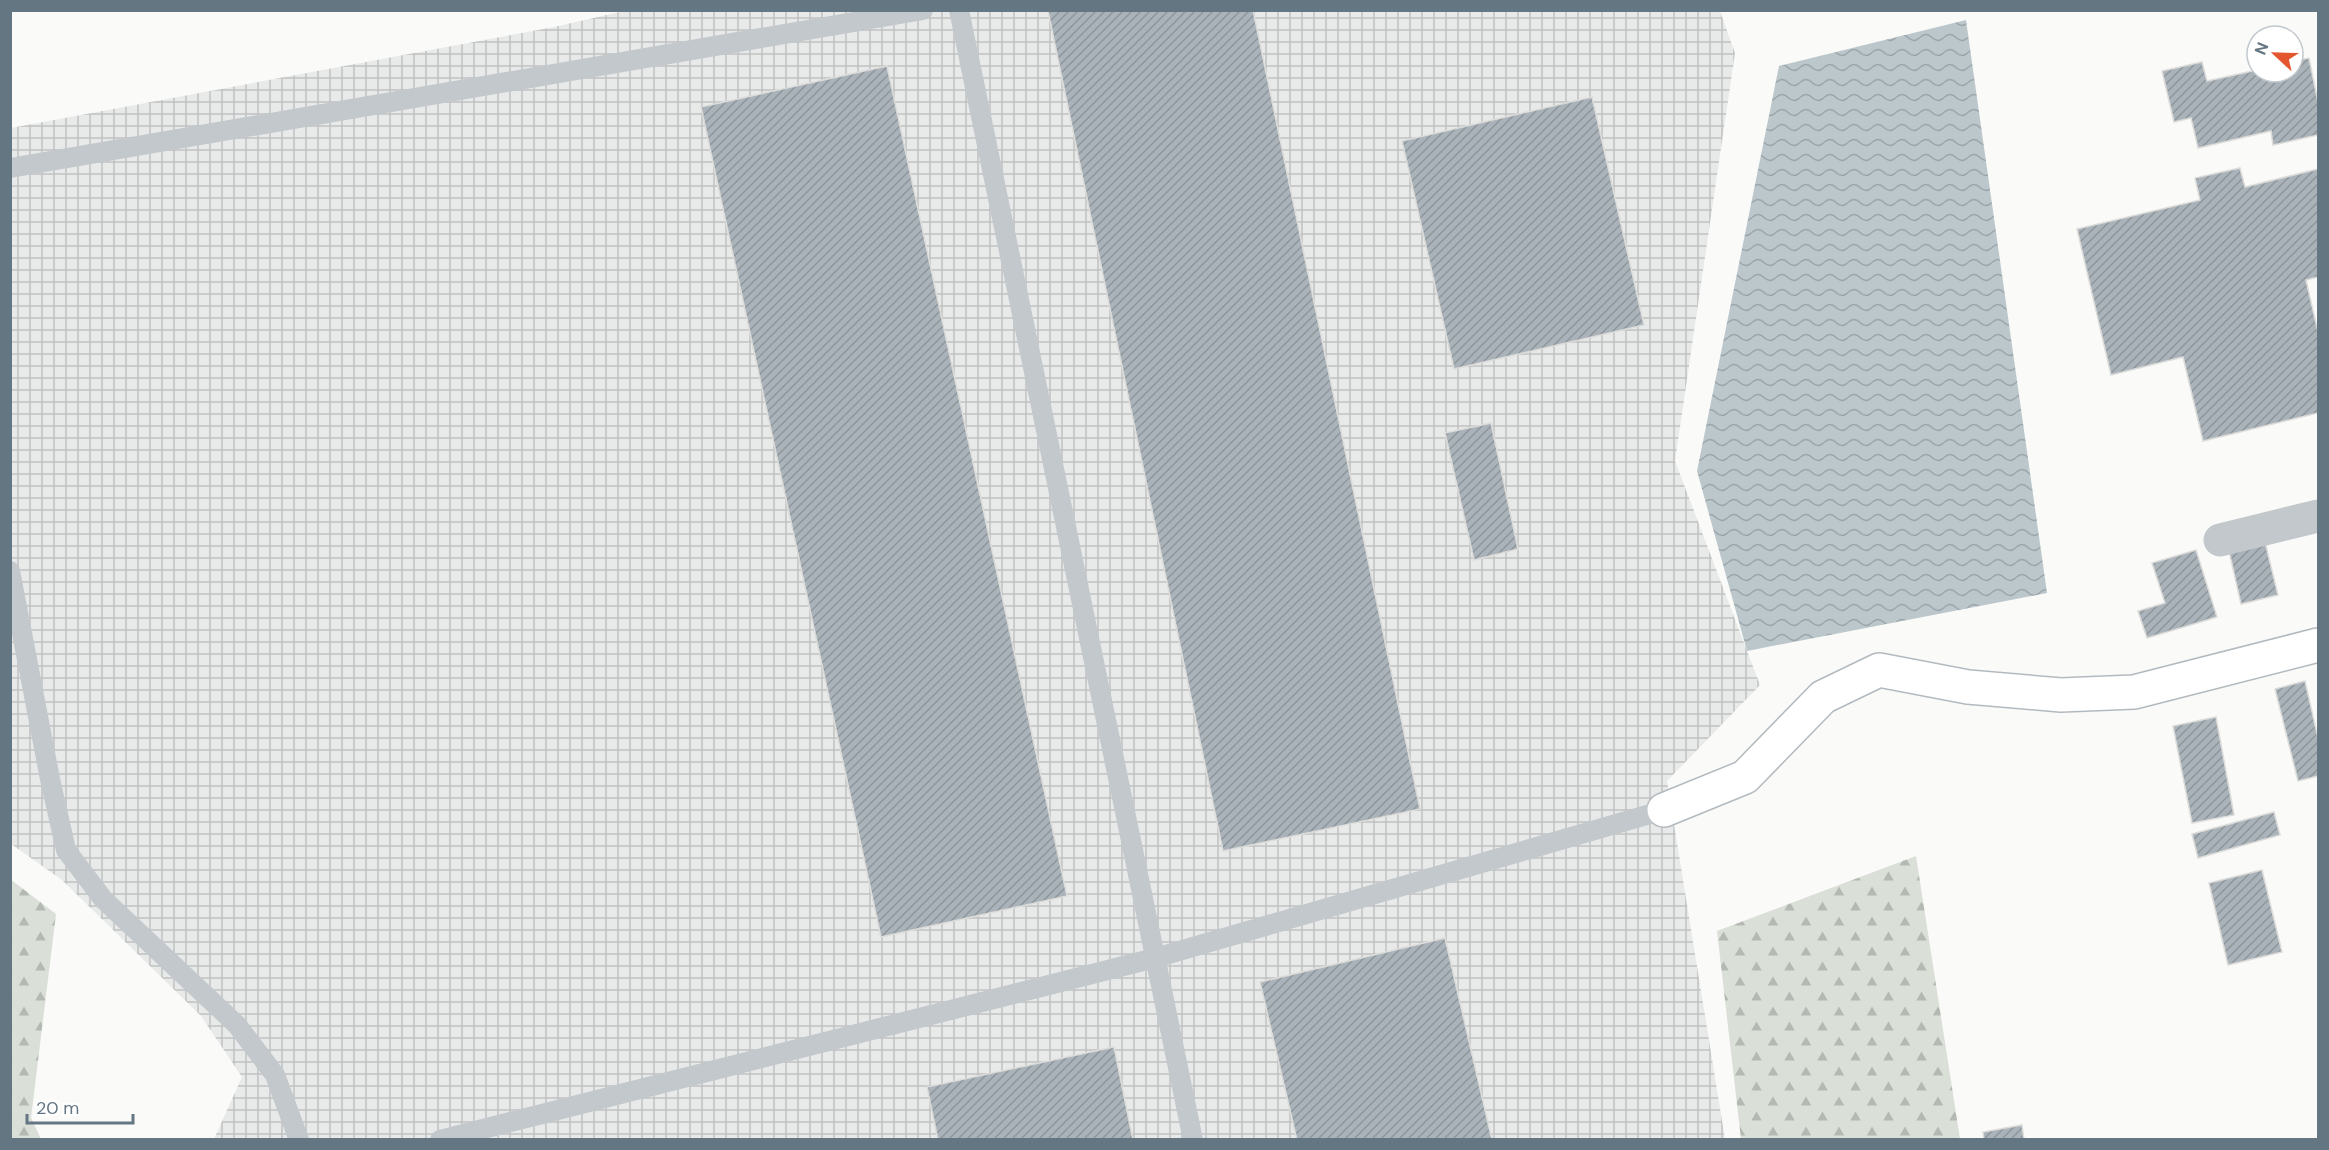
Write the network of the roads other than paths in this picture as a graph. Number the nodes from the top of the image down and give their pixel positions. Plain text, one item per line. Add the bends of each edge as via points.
1 (923, 10) edge
2 (959, 10) edge
3 (10, 168) edge
4 (2319, 516) edge
5 (2220, 540) dead end
6 (10, 572) edge
7 (2319, 645) edge
8 (1664, 810) joint
9 (1155, 958) junction
10 (298, 1140) edge
11 (440, 1140) edge
12 (1193, 1140) edge

1 - 3 lane
2 - 9 lane
4 - 5 street
6 - 10 lane via 66,850 103,899 237,1025 275,1075
7 - 8 street via 2134,692 2061,695 1968,687 1879,670 1823,697 1745,777
8 - 9 lane
9 - 11 lane
9 - 12 lane

